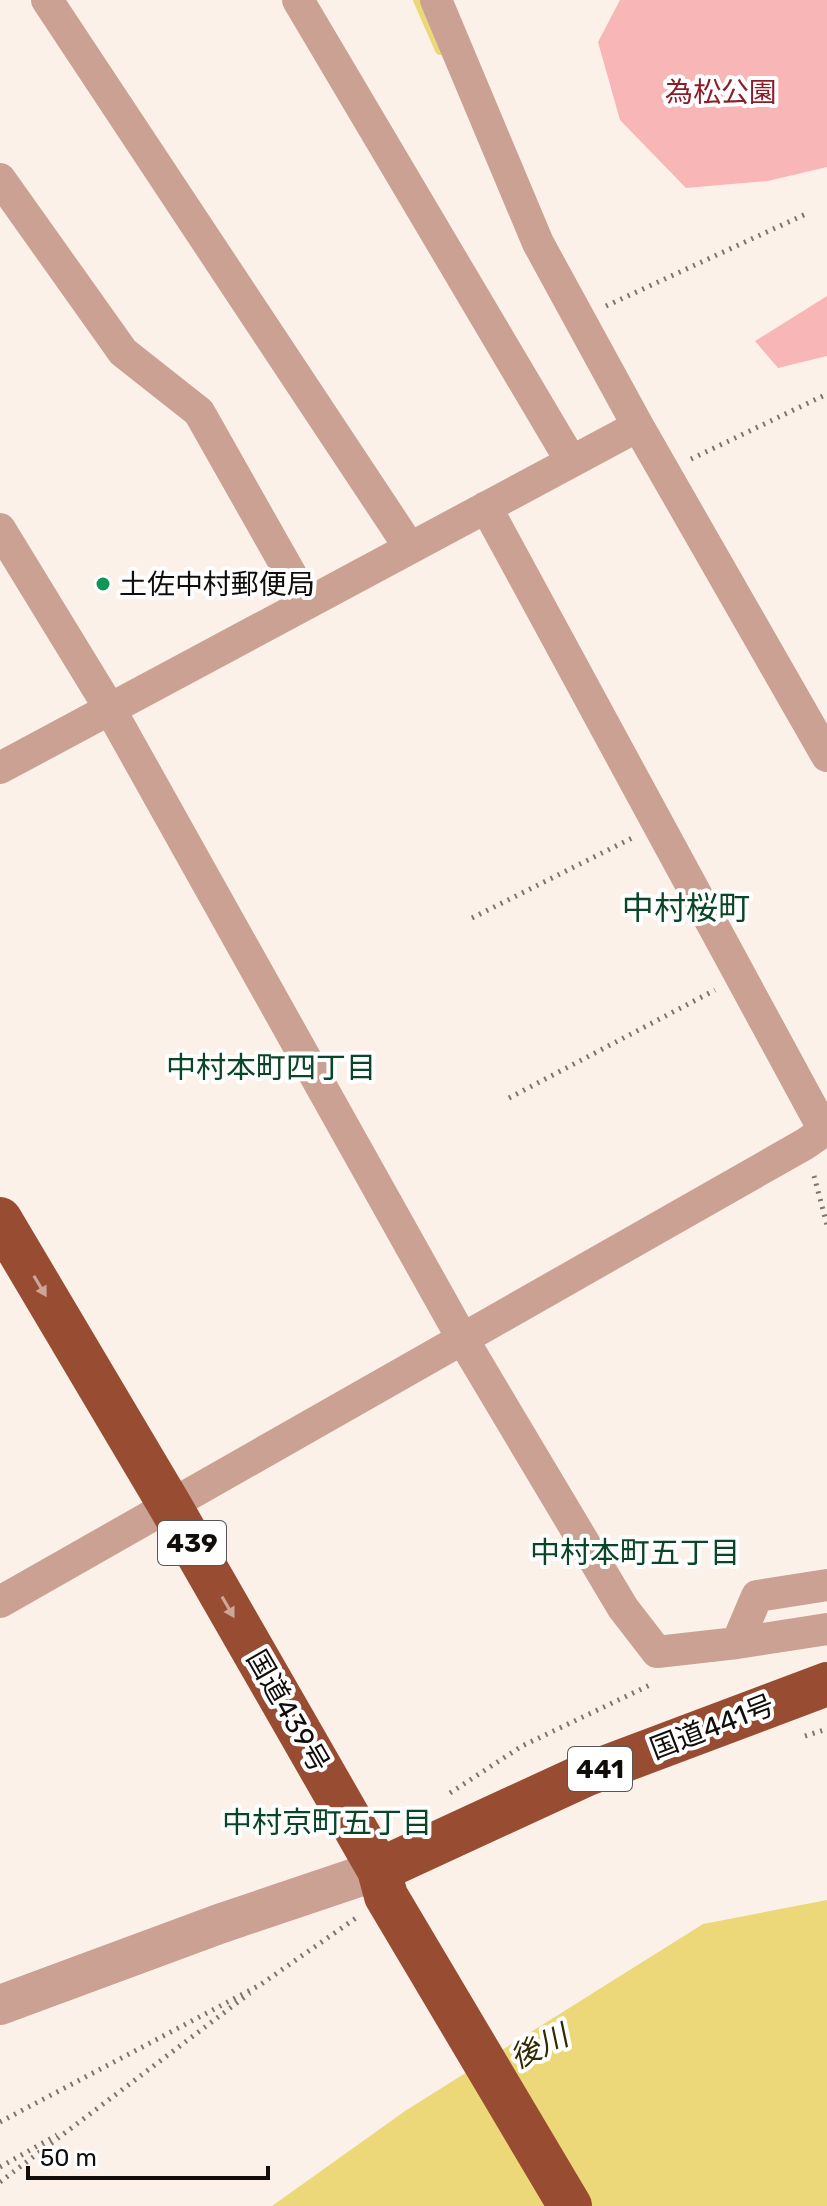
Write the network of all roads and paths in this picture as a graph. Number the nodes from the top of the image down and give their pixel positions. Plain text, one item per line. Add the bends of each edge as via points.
1 (47, 0) edge
2 (298, 0) edge
3 (436, 0) edge
4 (0, 179) edge
5 (808, 213) dead end
6 (579, 318) junction
7 (827, 394) edge
8 (638, 426) junction
9 (571, 461) junction
10 (664, 471) junction
11 (486, 507) junction
12 (0, 529) edge
13 (410, 548) junction
14 (307, 603) junction
15 (110, 709) junction
16 (827, 756) edge
17 (0, 768) edge
18 (658, 825) junction
19 (472, 918) dead end
20 (741, 977) junction
21 (509, 1098) dead end
22 (819, 1134) edge
23 (0, 1219) edge
24 (827, 1225) edge
25 (462, 1338) junction
26 (169, 1504) junction
27 (827, 1585) edge
28 (0, 1602) edge
29 (827, 1629) edge
30 (737, 1643) junction
31 (657, 1652) junction
32 (827, 1684) edge
33 (444, 1797) dead end
34 (382, 1883) junction
35 (260, 1985) dead end
36 (0, 2004) edge
37 (75, 2125) junction
38 (0, 2167) edge
39 (0, 2182) edge
40 (570, 2206) edge

1 - 13 street
2 - 9 street
3 - 6 street via 538,243
4 - 14 street via 123,352 199,412
5 - 6 path
6 - 8 street
7 - 10 path
8 - 9 street
8 - 10 street
9 - 11 street
10 - 16 street
11 - 13 street
11 - 18 street
12 - 15 street
13 - 14 street
14 - 15 street
15 - 17 street
15 - 25 street
18 - 19 path
18 - 20 street
20 - 21 path
20 - 22 street
22 - 24 path
22 - 25 street
23 -> 26 highway, 国道439号 / 439
25 - 26 street
25 - 31 street via 623,1608
26 - 28 street
26 -> 34 highway, 国道439号 / 439
27 - 30 street via 757,1596
29 - 30 street
30 - 31 street
31 - 33 path via 661,1680 522,1746
32 - 34 highway, 国道441号 / 441 via 585,1775
34 - 36 street via 219,1924
34 - 40 highway, 国道439号 / 439
35 - 37 path
37 - 38 path
37 - 39 path

